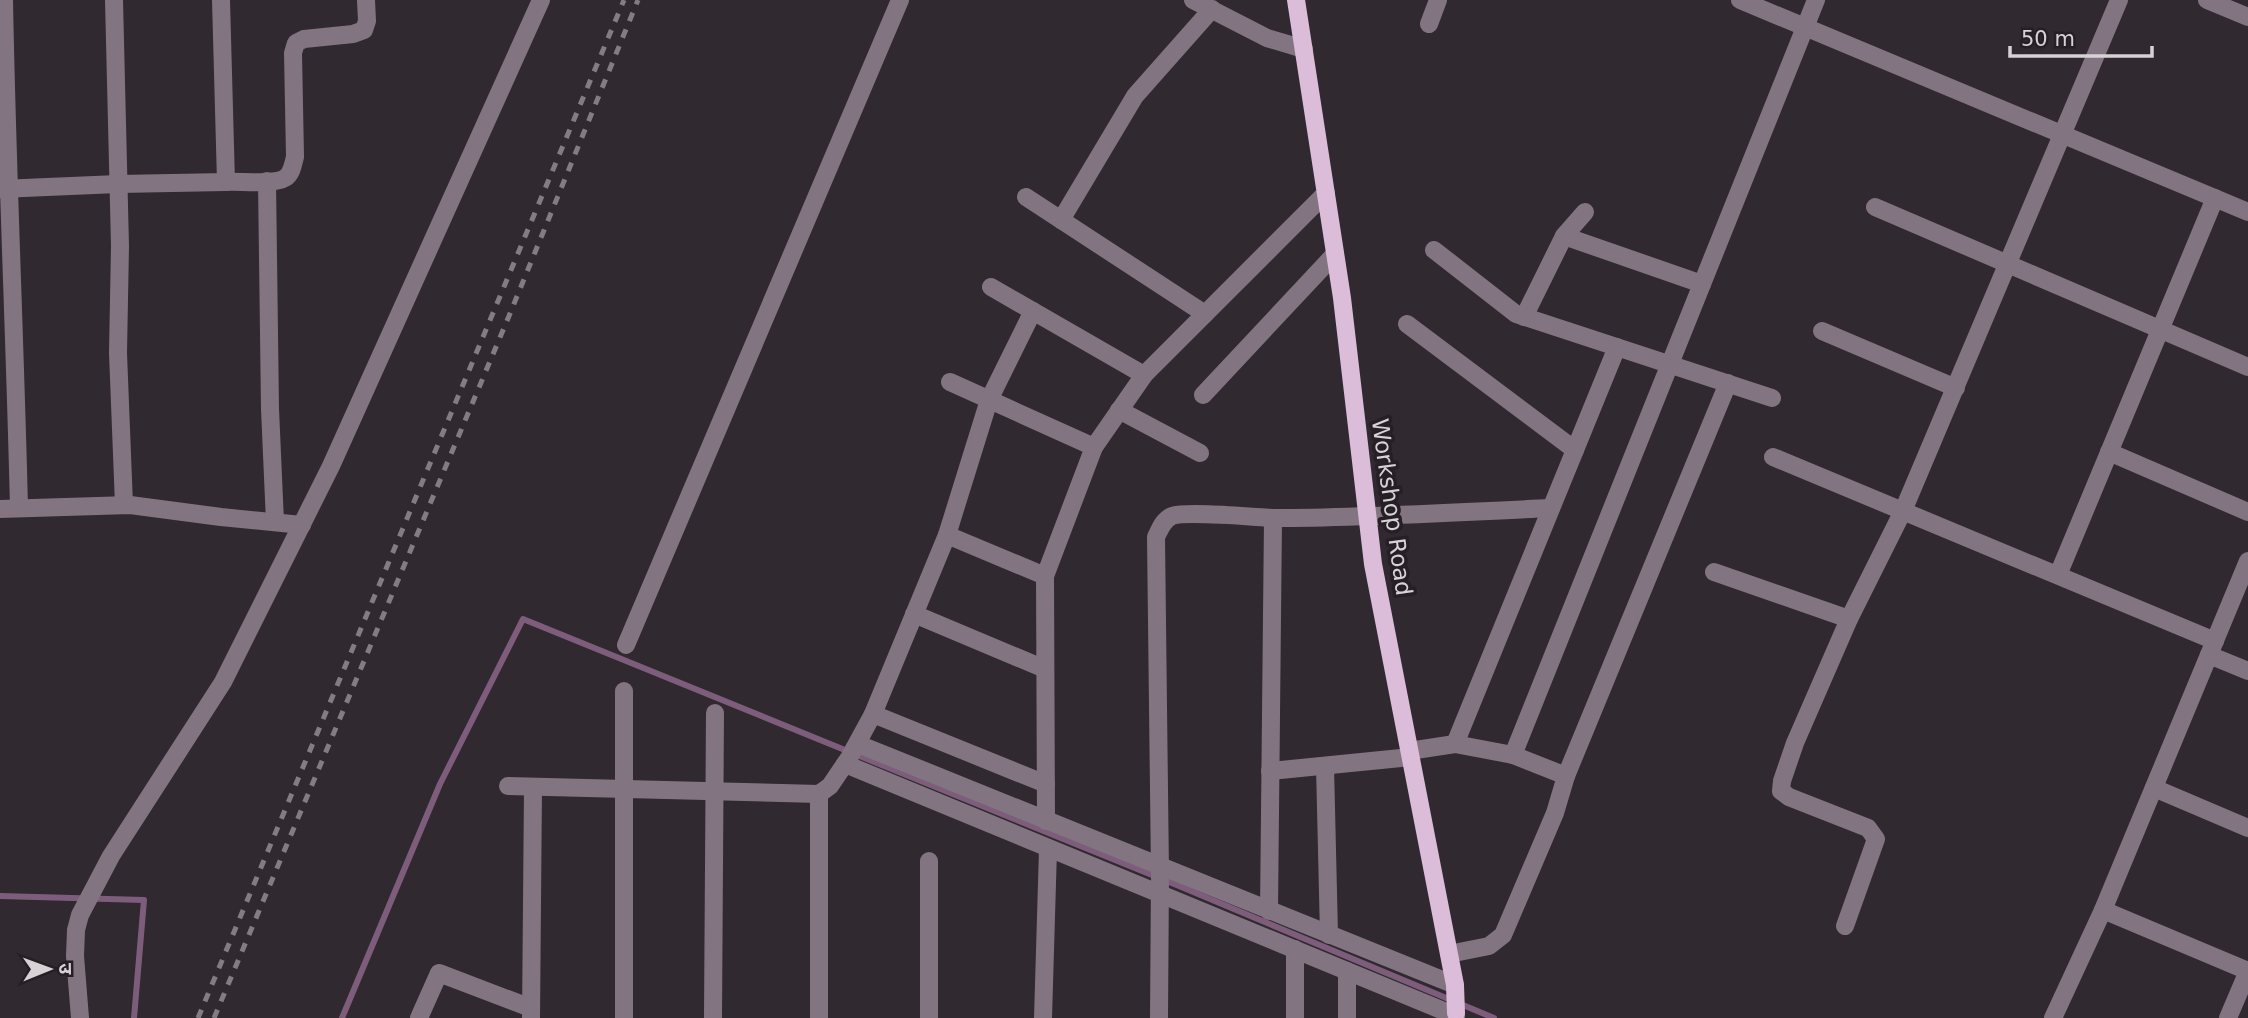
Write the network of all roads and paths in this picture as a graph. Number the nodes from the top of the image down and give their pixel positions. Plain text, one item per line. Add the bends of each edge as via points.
1 (4, 0) edge
2 (114, 0) edge
3 (221, 0) edge
4 (366, 0) edge
5 (541, 0) edge
6 (900, 0) edge
7 (1193, 0) edge
8 (1296, 0) edge
9 (1438, 0) edge
10 (1740, 0) edge
11 (1816, 0) edge
12 (2119, 0) edge
13 (2207, 0) edge
14 (1212, 9) junction
15 (2248, 17) edge
16 (1429, 24) dead end
17 (1805, 27) junction
18 (1304, 49) junction
19 (2063, 135) junction
20 (267, 181) junction
21 (226, 182) junction
22 (118, 184) junction
23 (4, 189) edge
24 (1326, 193) junction
25 (1026, 197) dead end
26 (2215, 198) junction
27 (1875, 207) dead end
28 (1585, 212) dead end
29 (2248, 212) edge
30 (1060, 220) junction
31 (1564, 236) junction
32 (1434, 250) dead end
33 (1335, 254) junction
34 (2008, 264) junction
35 (1702, 284) junction
36 (991, 287) dead end
37 (1033, 311) junction
38 (1205, 314) junction
39 (1524, 317) junction
40 (1407, 324) dead end
41 (2161, 330) junction
42 (1822, 331) dead end
43 (1617, 347) junction
44 (1670, 365) junction
45 (2248, 367) edge
46 (1144, 375) junction
47 (950, 382) dead end
48 (1728, 383) junction
49 (1956, 388) junction
50 (1203, 395) dead end
51 (1772, 398) dead end
52 (989, 400) junction
53 (1119, 410) junction
54 (1094, 447) junction
55 (1575, 450) junction
56 (2109, 452) junction
57 (1200, 453) dead end
58 (1773, 457) dead end
59 (124, 505) junction
60 (19, 508) junction
61 (1551, 508) junction
62 (0, 509) edge
63 (1903, 511) junction
64 (2248, 512) edge
65 (1366, 516) junction
66 (1273, 517) junction
67 (275, 522) junction
68 (302, 525) junction
69 (947, 535) junction
70 (2248, 561) edge
71 (1714, 572) dead end
72 (2058, 575) junction
73 (1045, 576) junction
74 (914, 614) junction
75 (1849, 619) junction
76 (626, 645) dead end
77 (2212, 648) junction
78 (1045, 669) junction
79 (2248, 671) edge
80 (624, 691) dead end
81 (715, 713) dead end
82 (873, 714) junction
83 (1455, 744) junction
84 (852, 754) junction
85 (1410, 754) junction
86 (1513, 755) junction
87 (1325, 766) junction
88 (1270, 772) junction
89 (1566, 776) junction
90 (1046, 785) junction
91 (508, 786) dead end
92 (533, 787) junction
93 (2154, 788) junction
94 (625, 789) junction
95 (715, 792) junction
96 (819, 794) junction
97 (1046, 821) junction
98 (2248, 828) edge
99 (1048, 849) junction
100 (929, 861) dead end
101 (1160, 880) junction
102 (2103, 910) junction
103 (1269, 911) junction
104 (1845, 926) dead end
105 (1329, 935) junction
106 (1295, 950) junction
107 (1449, 954) junction
108 (1347, 971) junction
109 (2248, 971) edge
110 (1455, 989) junction
111 (531, 1013) edge
112 (1456, 1016) edge
113 (80, 1018) edge
114 (419, 1018) edge
115 (624, 1018) edge
116 (713, 1018) edge
117 (819, 1018) edge
118 (929, 1018) edge
119 (1043, 1018) edge
120 (1159, 1018) edge
121 (1295, 1018) edge
122 (1347, 1018) edge
123 (2053, 1018) edge
124 (2228, 1018) edge

1 - 23 street
2 - 22 street
3 - 21 street
4 - 20 street via 364,30 296,43 295,157 285,178
5 - 68 street
6 - 76 street
7 - 14 street
8 - 18 main road, Workshop Road
9 - 16 street
10 - 17 street
11 - 17 street
12 - 19 street
13 - 15 street
14 - 18 street via 1267,38
14 - 30 street via 1135,96
17 - 19 street
17 - 35 street
18 - 24 main road, Workshop Road
19 - 26 street
19 - 34 street
20 - 21 street
20 - 67 street
21 - 22 street
22 - 23 street
22 - 59 street
23 - 60 street via 15,334
24 - 33 main road, Workshop Road
24 - 38 street
25 - 30 street
26 - 29 street
26 - 41 street
27 - 34 street
28 - 31 street
30 - 38 street
31 - 35 street
31 - 39 street
32 - 39 street
33 - 50 street
33 - 65 main road, Workshop Road
34 - 41 street
34 - 49 street
35 - 44 street
36 - 37 street
37 - 46 street
37 - 52 street
38 - 46 street
39 - 43 street
40 - 55 street
41 - 45 street
41 - 56 street
42 - 49 street
43 - 44 street
43 - 55 street
44 - 48 street
44 - 86 street
46 - 53 street
47 - 52 street
48 - 51 street
48 - 89 street
49 - 63 street
52 - 54 street
52 - 69 street
53 - 54 street
53 - 57 street
54 - 73 street
55 - 61 street
56 - 64 street
56 - 72 street
58 - 63 street
59 - 60 street
59 - 67 street
60 - 62 street
61 - 65 street
61 - 83 street
63 - 72 street
63 - 75 street
65 - 66 street
65 - 85 main road, Workshop Road
66 - 88 street
66 - 101 street via 1172,516 1156,537
67 - 68 street
68 - 113 street via 223,682 111,856 80,915 75,956
69 - 73 street
69 - 74 street
70 - 77 street
71 - 75 street
72 - 77 street
73 - 78 street
74 - 78 street
74 - 82 street
75 - 104 street via 1795,743 1781,791 1868,828 1876,839
77 - 79 street
77 - 93 street
78 - 90 street
80 - 94 street
81 - 95 street
82 - 84 street
82 - 90 street
83 - 85 street
83 - 86 street
84 - 96 street
84 - 97 street
84 - 99 street
85 - 87 street
85 - 107 main road, Workshop Road
86 - 89 street
87 - 88 street
87 - 105 street
88 - 103 street
89 - 107 street via 1503,935 1489,946
90 - 97 street
91 - 92 street
92 - 94 street
92 - 111 street
93 - 98 street
93 - 102 street
94 - 95 street
94 - 115 street
95 - 96 street
95 - 116 street
96 - 117 street
97 - 101 street
99 - 101 street
99 - 119 street
100 - 118 street
101 - 103 street
101 - 106 street
101 - 120 street
102 - 109 street
102 - 123 street
103 - 105 street
105 - 110 street
106 - 108 street
106 - 121 street
107 - 110 main road, Workshop Road
108 - 112 street
108 - 122 street
109 - 124 street
110 - 112 main road, Workshop Road
111 - 114 street via 439,973

